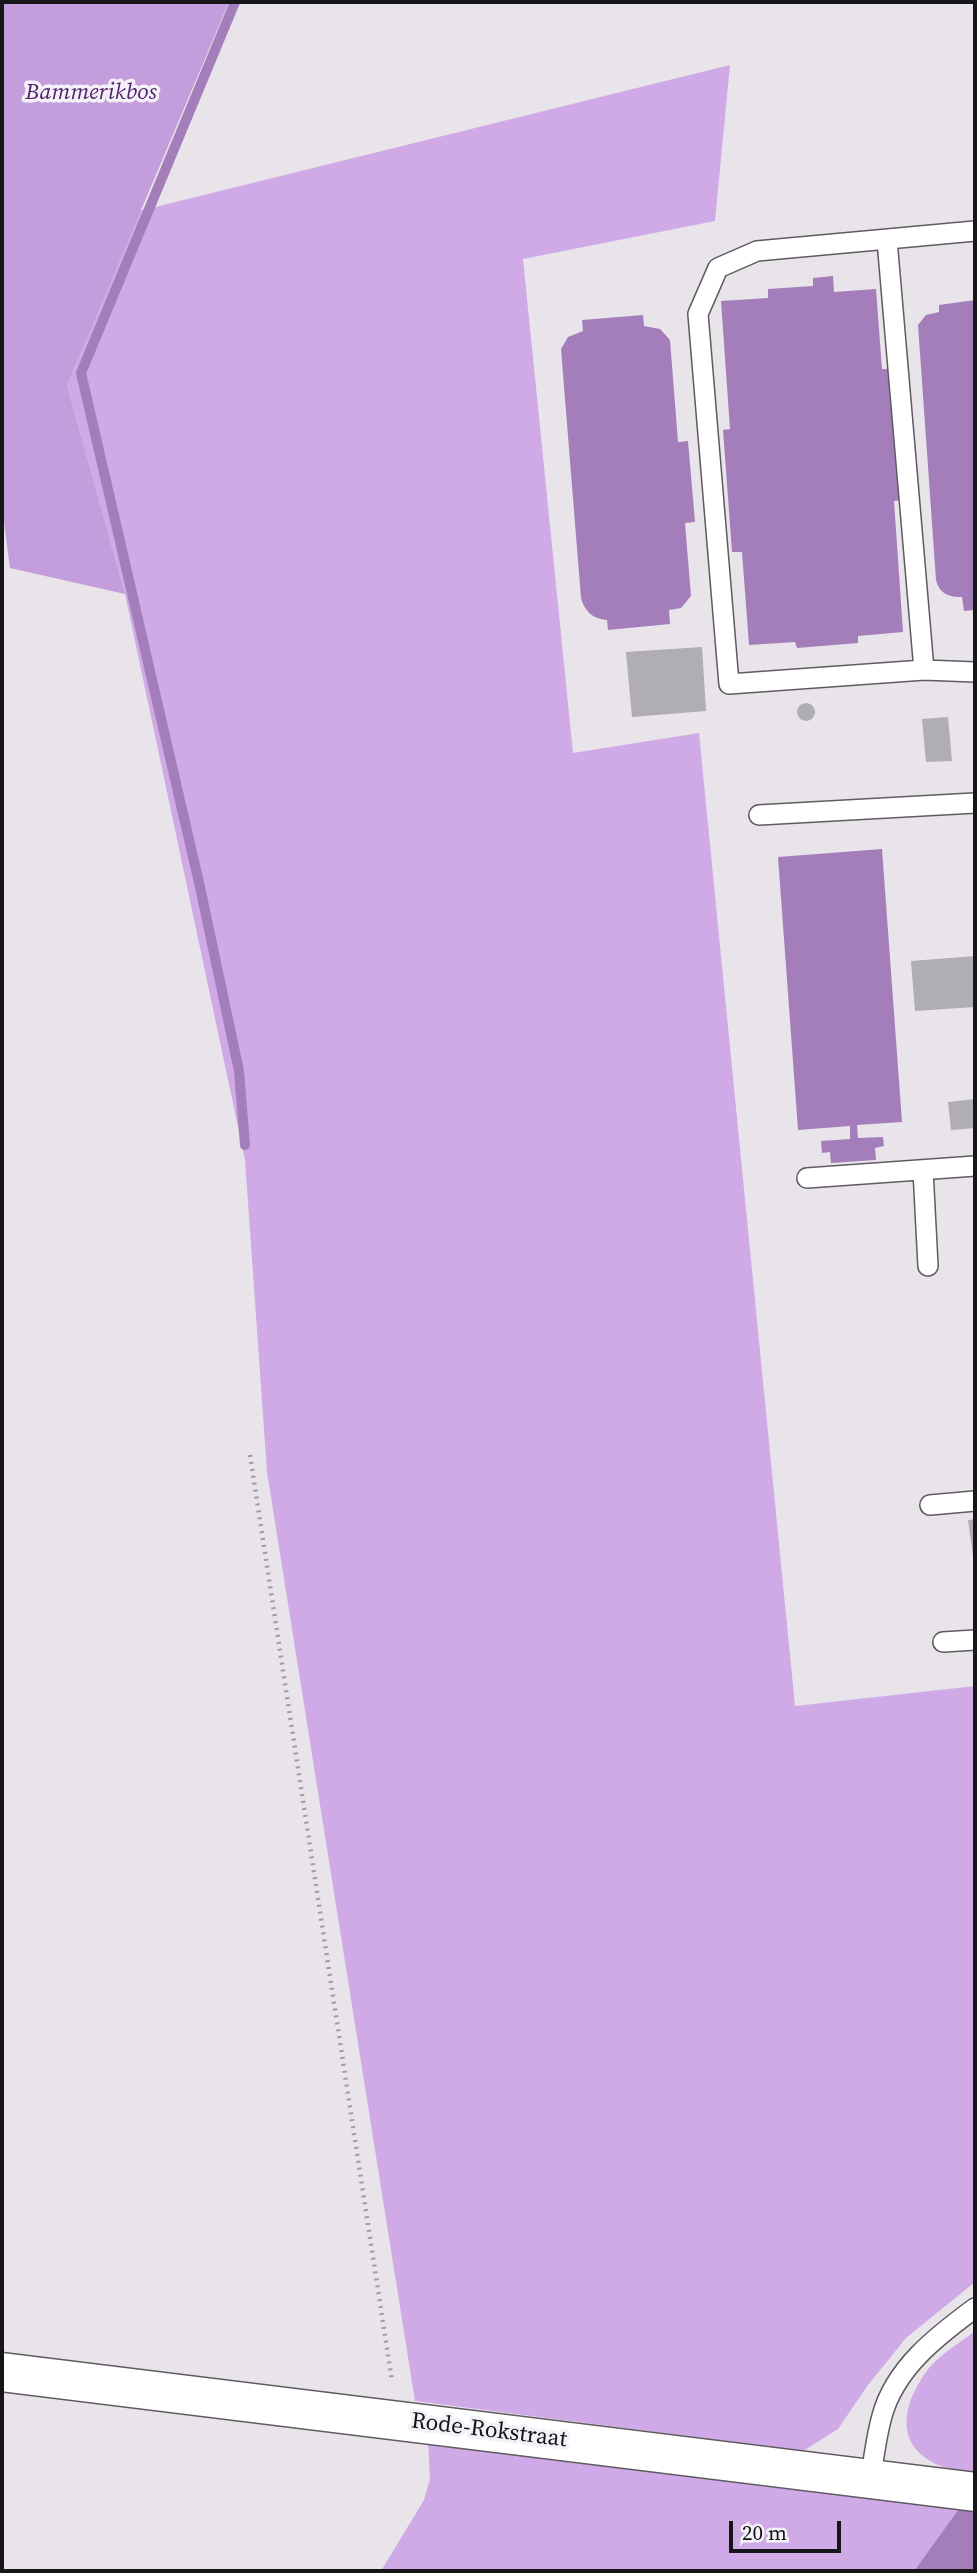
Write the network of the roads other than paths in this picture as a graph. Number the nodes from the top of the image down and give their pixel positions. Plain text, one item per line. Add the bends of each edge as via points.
1 (975, 231) edge
2 (887, 240) junction
3 (924, 670) junction
4 (975, 671) edge
5 (975, 803) edge
6 (759, 815) dead end
7 (975, 1166) edge
8 (923, 1170) junction
9 (807, 1178) dead end
10 (928, 1266) dead end
11 (975, 1501) edge
12 (930, 1505) dead end
13 (975, 1640) edge
14 (943, 1642) dead end
15 (975, 2308) edge
16 (2, 2372) edge
17 (870, 2480) junction
18 (966, 2491) edge

1 - 2 lane
2 - 3 lane
2 - 3 lane via 757,251 718,268 698,314 729,684
3 - 4 lane
5 - 6 lane
7 - 8 lane
8 - 9 lane
8 - 10 lane
11 - 12 lane
13 - 14 lane
15 - 17 lane via 904,2371 882,2414
16 - 17 street, Rode-Rokstraat
17 - 18 street, Rode-Rokstraat

